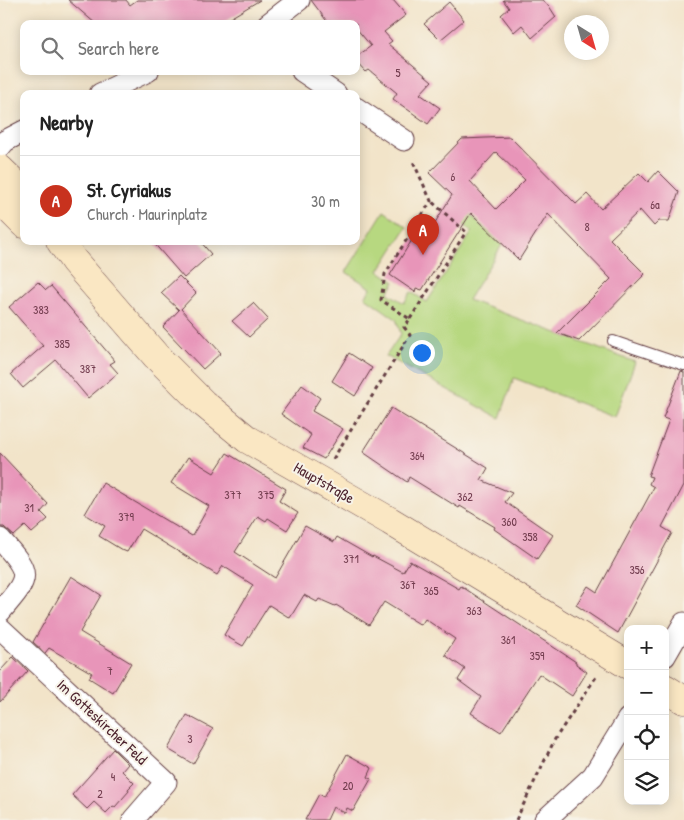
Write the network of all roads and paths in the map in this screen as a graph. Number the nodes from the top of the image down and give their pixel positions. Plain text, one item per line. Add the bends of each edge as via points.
1 (299, 0) edge
2 (273, 20) edge
3 (140, 75) edge
4 (308, 75) edge
5 (108, 90) edge
6 (330, 90) edge
7 (360, 111) edge
8 (20, 133) edge
9 (404, 140) joint
10 (0, 147) edge
11 (0, 169) edge
12 (20, 188) edge
13 (0, 200) edge
14 (431, 201) junction
15 (20, 220) edge
16 (59, 245) edge
17 (410, 319) junction
18 (613, 341) dead end
19 (684, 365) edge
20 (319, 480) junction
21 (0, 539) edge
22 (0, 612) edge
23 (684, 622) edge
24 (0, 628) edge
25 (669, 649) edge
26 (620, 661) edge
27 (669, 691) edge
28 (684, 700) edge
29 (624, 726) edge
30 (133, 820) edge
31 (516, 820) edge
32 (545, 820) edge

1 - 2 street
3 - 5 street
4 - 6 street
7 - 9 street
8 - 10 street
9 - 14 path
11 - 12 main road
13 - 15 main road
14 - 17 path via 385,274 381,300
14 - 17 path via 466,232
16 - 20 main road, Hauptstraße via 156,356 196,396 247,439
17 - 20 path via 404,327 410,334
18 - 19 lane
20 - 26 main road, Hauptstraße
21 - 22 street via 20,561 25,576 21,588
23 - 25 street
24 - 30 street, Im Gotteskircher Feld via 166,782
26 - 31 path via 555,739
27 - 28 main road
29 - 32 street via 593,776

